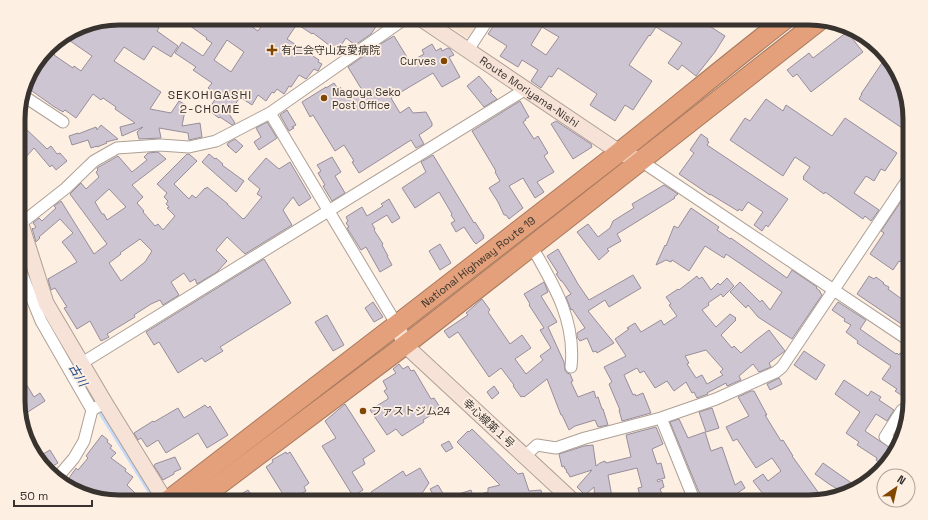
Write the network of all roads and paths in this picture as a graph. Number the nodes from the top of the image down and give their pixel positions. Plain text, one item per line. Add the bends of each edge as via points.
1 (396, 25) edge
2 (430, 25) edge
3 (484, 25) edge
4 (778, 25) edge
5 (813, 25) edge
6 (468, 50) junction
7 (526, 89) junction
8 (27, 99) edge
9 (270, 113) junction
10 (63, 122) dead end
11 (619, 152) junction
12 (641, 161) junction
13 (903, 186) edge
14 (329, 211) junction
15 (25, 218) edge
16 (25, 240) edge
17 (532, 247) junction
18 (25, 282) edge
19 (834, 290) junction
20 (397, 325) junction
21 (903, 336) edge
22 (405, 345) junction
23 (82, 363) junction
24 (571, 367) dead end
25 (98, 407) junction
26 (902, 410) edge
27 (660, 418) junction
28 (893, 443) edge
29 (525, 456) junction
30 (60, 474) edge
31 (161, 495) edge
32 (175, 495) edge
33 (205, 495) edge
34 (567, 495) edge
35 (692, 495) edge

1 - 9 street
2 - 6 street, Route Moriyama-Nishi
3 - 6 street
4 - 11 highway, National Highway Route 19
5 - 12 highway, National Highway Route 19
6 - 7 street, Route Moriyama-Nishi
7 - 11 street, Route Moriyama-Nishi
7 - 14 street
8 - 10 street
9 - 14 street
9 - 15 street via 216,141 189,147 160,145 117,148 94,162 66,188
11 - 12 street, Route Moriyama-Nishi
11 - 20 highway, National Highway Route 19
12 - 17 highway, National Highway Route 19
12 - 19 street
13 - 19 street
14 - 20 street
14 - 23 street
16 - 23 street via 46,303
17 - 22 highway, National Highway Route 19
17 - 24 street via 554,284 568,320
18 - 25 street via 41,321
19 - 21 street
19 - 27 street via 782,367 776,372 716,400
20 - 22 street
20 - 32 highway, National Highway Route 19
22 - 29 street, 幸心線第１号
22 - 33 highway, National Highway Route 19
23 - 25 street
25 - 30 street via 84,441
25 - 31 street
26 - 28 street via 884,437
27 - 29 street via 556,448 536,445
27 - 35 street
29 - 34 street, 幸心線第１号

